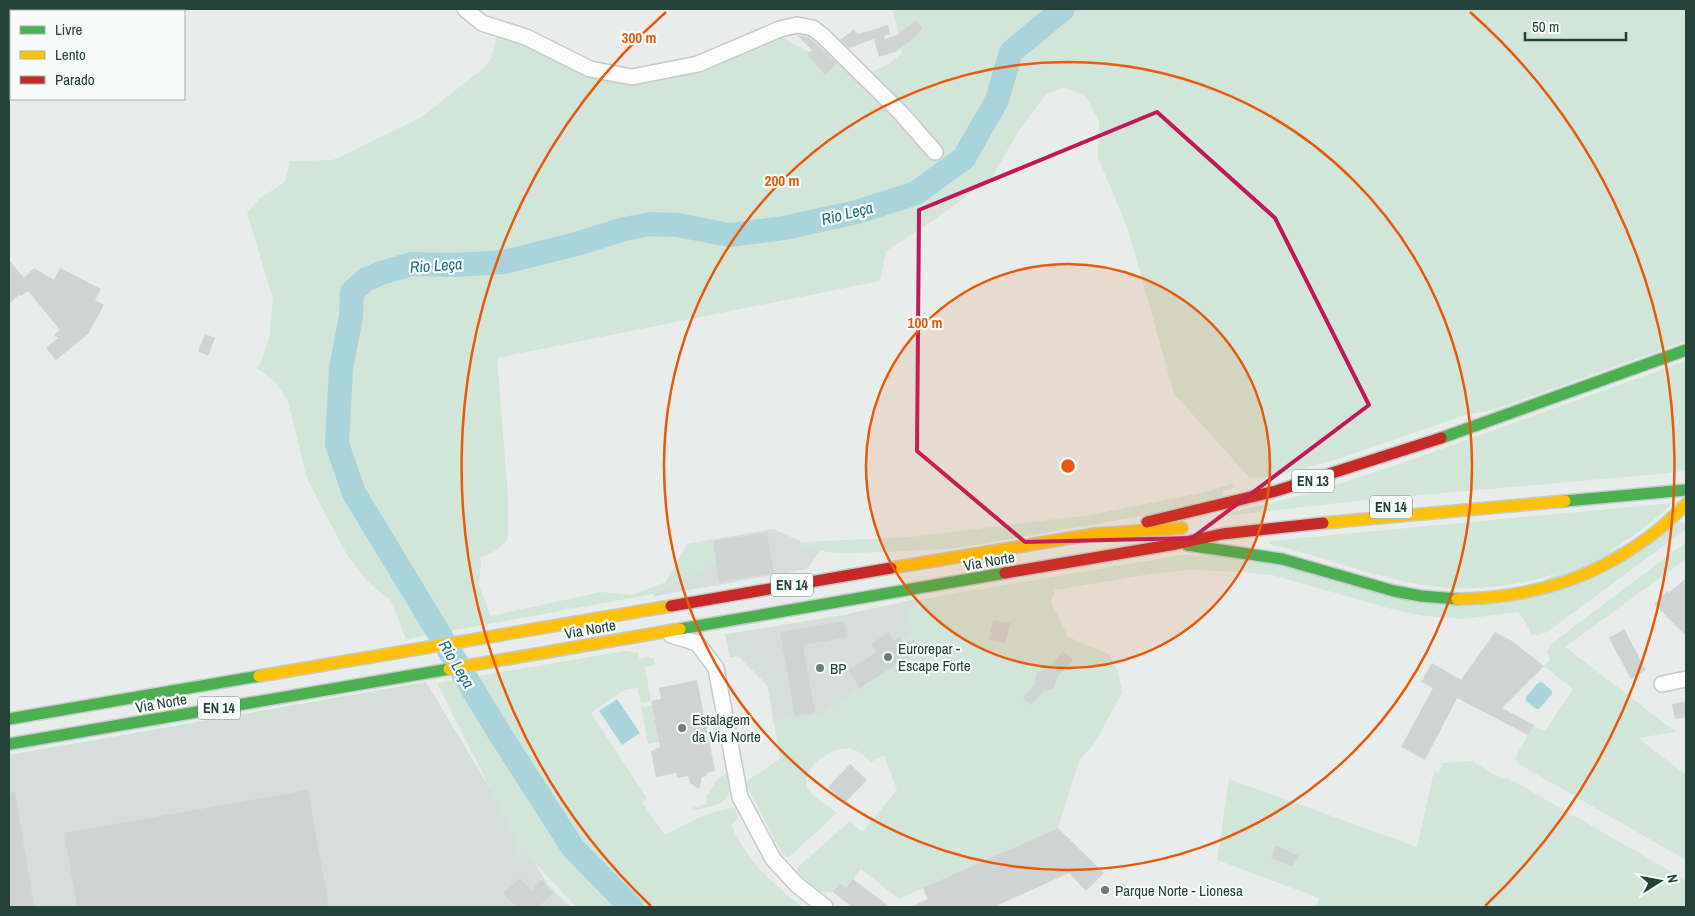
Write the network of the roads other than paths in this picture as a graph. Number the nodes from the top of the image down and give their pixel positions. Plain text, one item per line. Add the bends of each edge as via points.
1 (465, 9) edge
2 (935, 152) dead end
3 (1686, 350) edge
4 (1685, 487) edge
5 (1686, 504) edge
6 (1211, 524) dead end
7 (1193, 526) dead end
8 (1095, 534) junction
9 (1176, 544) junction
10 (663, 632) junction
11 (1686, 680) edge
12 (1662, 684) dead end
13 (9, 719) edge
14 (9, 744) edge
15 (825, 907) edge

1 - 2 street via 482,23 526,37 590,69 632,77 698,64 780,29 797,25 812,28 893,105
3 - 8 main road, EN 13 via 1334,474 1250,498
4 - 6 main road, EN 14
4 - 9 main road, EN 14 via 1290,526 1222,534
5 - 9 main road via 1638,546 1592,572 1532,592 1482,600 1418,596 1279,558
7 - 8 main road, EN 14
8 - 13 main road, Via Norte / EN 14
9 - 10 main road, Via Norte / EN 14
10 - 14 main road, Via Norte / EN 14
10 - 15 street via 697,643 716,668 740,797 773,859 797,885
11 - 12 street

